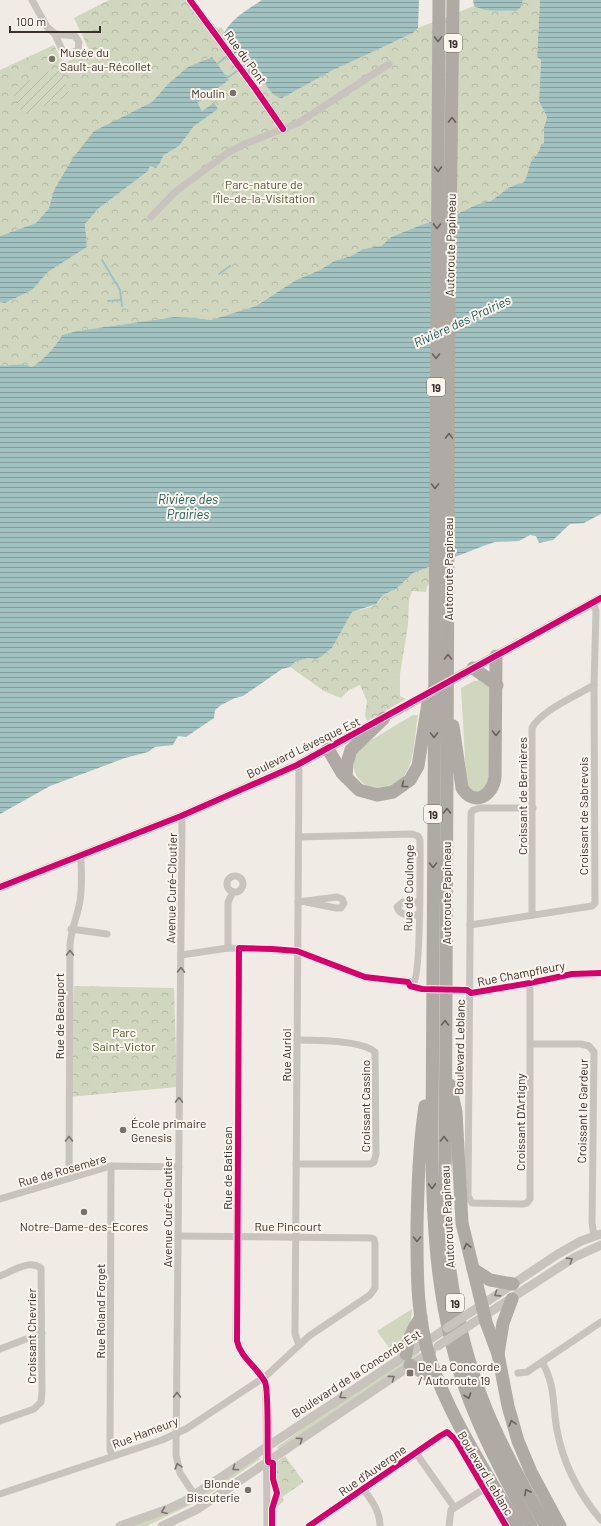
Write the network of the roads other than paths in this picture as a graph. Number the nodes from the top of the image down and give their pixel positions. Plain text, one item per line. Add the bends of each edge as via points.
1 (32, 0) edge
2 (439, 0) edge
3 (453, 0) edge
4 (192, 1) edge
5 (55, 34) dead end
6 (389, 64) dead end
7 (283, 129) junction
8 (444, 187) junction
9 (151, 216) dead end
10 (597, 600) edge
11 (496, 656) junction
12 (434, 668) junction
13 (473, 668) junction
14 (497, 685) junction
15 (594, 685) junction
16 (447, 696) junction
17 (384, 718) junction
18 (328, 749) junction
19 (297, 765) junction
20 (346, 777) junction
21 (533, 808) junction
22 (181, 816) junction
23 (598, 834) edge
24 (298, 837) junction
25 (81, 857) junction
26 (0, 887) edge
27 (233, 892) dead end
28 (298, 902) junction
29 (306, 902) dead end
30 (419, 902) junction
31 (419, 915) junction
32 (532, 916) junction
33 (470, 925) junction
34 (71, 929) junction
35 (107, 934) dead end
36 (228, 948) junction
37 (239, 948) junction
38 (298, 951) junction
39 (181, 955) junction
40 (601, 972) edge
41 (530, 983) junction
42 (471, 993) junction
43 (297, 1040) junction
44 (531, 1044) junction
45 (439, 1062) junction
46 (296, 1164) junction
47 (111, 1166) junction
48 (178, 1167) junction
49 (69, 1178) junction
50 (0, 1199) edge
51 (471, 1202) joint
52 (597, 1235) edge
53 (178, 1236) junction
54 (238, 1237) junction
55 (295, 1237) junction
56 (374, 1239) joint
57 (601, 1245) edge
58 (473, 1269) junction
59 (0, 1276) edge
60 (512, 1284) junction
61 (512, 1299) junction
62 (480, 1315) junction
63 (421, 1317) junction
64 (601, 1322) edge
65 (42, 1333) junction
66 (432, 1344) junction
67 (299, 1345) junction
68 (0, 1349) edge
69 (498, 1354) junction
70 (408, 1359) junction
71 (542, 1362) junction
72 (518, 1373) dead end
73 (263, 1379) junction
74 (439, 1381) junction
75 (0, 1421) edge
76 (448, 1432) joint
77 (176, 1434) junction
78 (267, 1446) junction
79 (416, 1453) junction
80 (112, 1456) junction
81 (268, 1462) junction
82 (363, 1489) junction
83 (484, 1489) junction
84 (0, 1494) edge
85 (194, 1495) junction
86 (202, 1506) junction
87 (454, 1507) junction
88 (601, 1520) edge
89 (120, 1526) edge
90 (162, 1526) edge
91 (267, 1526) edge
92 (309, 1526) edge
93 (380, 1526) edge
94 (449, 1526) edge
95 (506, 1526) edge
96 (517, 1526) edge
97 (531, 1526) edge
98 (546, 1526) edge
99 (560, 1526) edge

1 - 5 street via 47,27
2 -> 8 highway, Autoroute Papineau / 19
8 -> 3 highway, Autoroute Papineau / 19
4 - 7 street, Rue du Pont
6 - 7 street via 298,123
7 - 9 street via 233,150 212,163 175,192
8 -> 12 highway, Autoroute Papineau / 19
16 -> 8 highway, Autoroute Papineau / 19
10 - 11 street, Boulevard Lévesque Est
10 - 15 street, Croissant de Sabrevois
11 - 13 street, Boulevard Lévesque Est
11 - 14 highway
12 -> 20 highway via 419,761 410,780 397,790 378,795 359,790
12 -> 45 highway, Autoroute Papineau / 19
13 - 14 highway
13 - 17 street, Boulevard Lévesque Est, bridge
14 -> 16 highway via 495,783 489,793 480,797 469,795 462,788
15 - 21 street, Croissant de Bernières via 535,722 532,728
15 - 23 street, Croissant de Sabrevois
45 -> 16 highway, Autoroute Papineau / 19
17 - 18 street, Boulevard Lévesque Est
17 - 20 highway via 351,750
18 - 19 street, Boulevard Lévesque Est
18 - 20 highway
19 - 22 street, Boulevard Lévesque Est
19 - 24 street, Rue Auriol
21 - 32 street, Croissant de Bernières
21 - 33 street, Boulevard Leblanc via 480,808 471,811
22 - 25 street, Boulevard Lévesque Est
22 - 39 street, Avenue Curé-Cloutier
23 - 32 street, Croissant de Sabrevois via 595,903 592,906
24 - 28 street, Rue Auriol
24 - 30 street, Rue de Coulonge via 417,835 420,840
25 - 26 street, Boulevard Lévesque Est
25 - 34 street, Rue de Beauport via 79,907
27 - 36 street via 228,902
28 - 29 street
28 - 38 street, Rue Auriol
30 - 31 street, Rue de Coulonge
30 - 31 street via 403,902 397,907 402,914
31 - 38 street, Rue de Coulonge via 417,977 414,982 365,977
32 - 33 street, Croissant de Sabrevois
33 - 42 street, Boulevard Leblanc
34 - 35 street
49 -> 34 street, Rue de Beauport
36 - 37 street
36 - 39 street
37 - 38 street
37 - 54 street, Rue de Batiscan
38 - 43 street, Rue Auriol
48 -> 39 street, Avenue Curé-Cloutier
40 - 41 street, Rue Champfleury via 572,974
41 - 42 street, Rue Champfleury
41 - 44 street, Croissant D'Artigny
42 - 51 street, Boulevard Leblanc via 468,1188
43 - 46 street, Rue Auriol
43 - 46 street, Croissant Cassino via 334,1040 375,1050 376,1147 375,1160 370,1164
44 - 51 street, Croissant D'Artigny via 530,1200 523,1204
44 - 52 street, Croissant le Gardeur via 582,1044 589,1046 594,1052 592,1223
58 -> 45 highway via 461,1218 456,1112
45 -> 63 highway via 419,1144 417,1265
45 -> 97 highway, Autoroute Papineau / 19 via 433,1219 437,1268 447,1324 459,1369 479,1425
98 -> 45 highway, Autoroute Papineau / 19 via 512,1465 491,1420 471,1367 458,1317 445,1220
46 - 55 street, Rue Auriol
47 - 48 street, Rue de Rosemère
47 - 49 street, Rue de Rosemère
47 - 80 street, Rue Roland Forget
48 - 53 street, Avenue Curé-Cloutier
49 - 50 street, Rue de Rosemère
52 - 60 street, Boulevard de la Concorde Est via 571,1247
53 - 54 street, Rue Pincourt
77 -> 53 street, Avenue Curé-Cloutier
54 - 55 street, Rue Pincourt
54 - 73 street, Rue de Batiscan via 237,1341 240,1351
55 - 56 street, Rue Pincourt
55 - 67 street, Rue Auriol via 295,1334
56 - 67 street, Rue Hameury via 374,1291
61 -> 57 street, Boulevard de la Concorde Est via 575,1257
58 - 60 highway via 490,1280
58 - 62 highway
59 - 65 street, Croissant Chevrier via 29,1264 36,1264 41,1268
60 -> 62 street, Boulevard de la Concorde Est
61 - 62 street, Boulevard de la Concorde Est
61 - 69 highway via 503,1323
62 - 66 street, Boulevard de la Concorde Est, bridge
62 - 66 street, Boulevard de la Concorde Est, bridge via 471,1312
62 - 69 highway
63 - 66 highway
63 - 70 highway via 407,1344
64 - 71 street
65 - 68 street
65 - 75 street, Croissant Chevrier via 41,1402 34,1409
66 - 70 street, Boulevard de la Concorde Est
66 - 74 highway
67 - 73 street, Rue Hameury
99 -> 69 highway via 519,1445
70 - 74 highway
70 -> 78 street, Boulevard de la Concorde Est
81 -> 70 street, Boulevard de la Concorde Est
71 - 72 street via 527,1372
71 - 88 street via 553,1387 556,1425 565,1458 583,1496
73 - 77 street, Rue Hameury
73 - 78 street via 266,1386
74 - 96 highway via 459,1423
76 - 79 street, Rue d'Auvergne
76 - 83 street, Boulevard Leblanc via 455,1439
77 - 80 street, Rue Hameury
85 -> 77 street, Avenue Curé-Cloutier via 177,1466
78 - 81 street
78 -> 85 street, Boulevard de la Concorde Est
79 - 82 street, Rue d'Auvergne
79 - 87 street
80 - 84 street, Rue Hameury
81 - 86 street, Boulevard de la Concorde Est
81 - 91 street
82 - 92 street, Rue d'Auvergne
82 - 93 street via 378,1510
83 - 87 street
83 - 95 street, Boulevard Leblanc
85 - 86 street, Avenue Curé-Cloutier
85 -> 89 street, Boulevard de la Concorde Est via 171,1508
86 - 90 street, Boulevard de la Concorde Est
87 - 94 street via 450,1512

